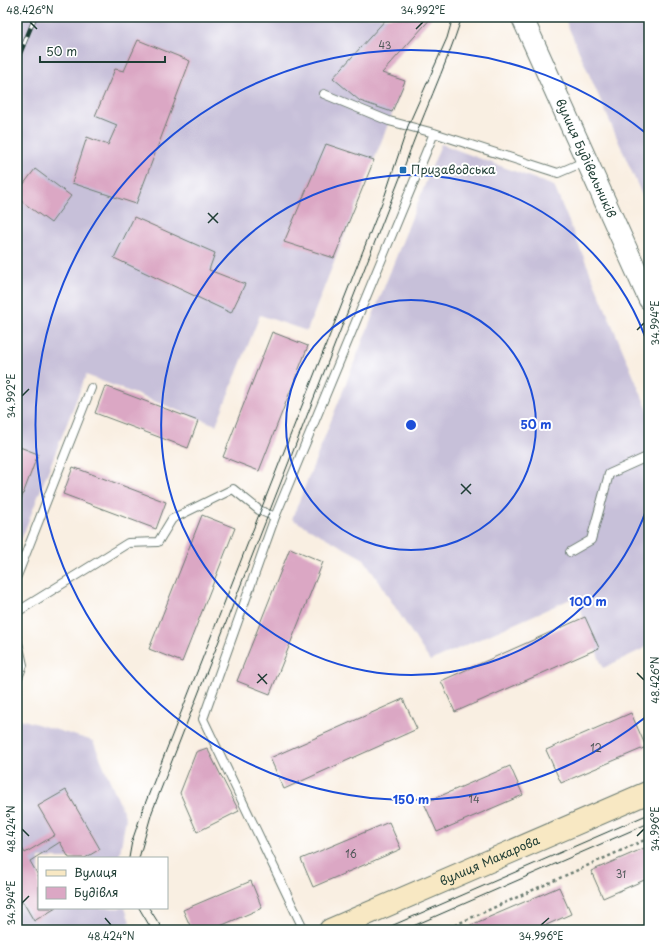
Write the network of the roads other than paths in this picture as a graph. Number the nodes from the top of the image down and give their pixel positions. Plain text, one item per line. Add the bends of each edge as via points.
1 (522, 17) edge
2 (324, 94) dead end
3 (434, 133) junction
4 (586, 161) junction
5 (649, 299) edge
6 (91, 388) dead end
7 (649, 456) edge
8 (275, 517) junction
9 (570, 552) dead end
10 (17, 576) edge
11 (17, 612) edge
12 (17, 638) edge
13 (17, 680) edge
14 (649, 792) edge
15 (304, 930) edge
16 (330, 930) edge

1 - 4 street, вулиця Будівельників
2 - 3 lane via 389,121
3 - 4 lane via 558,173
3 - 8 lane
4 - 5 street, вулиця Будівельників
6 - 10 lane
7 - 9 lane via 609,474 591,540
8 - 11 lane via 259,510 233,490 172,519 158,542 128,543
8 - 15 lane via 203,719
12 - 13 lane via 23,665
14 - 16 main road, вулиця Макарова

